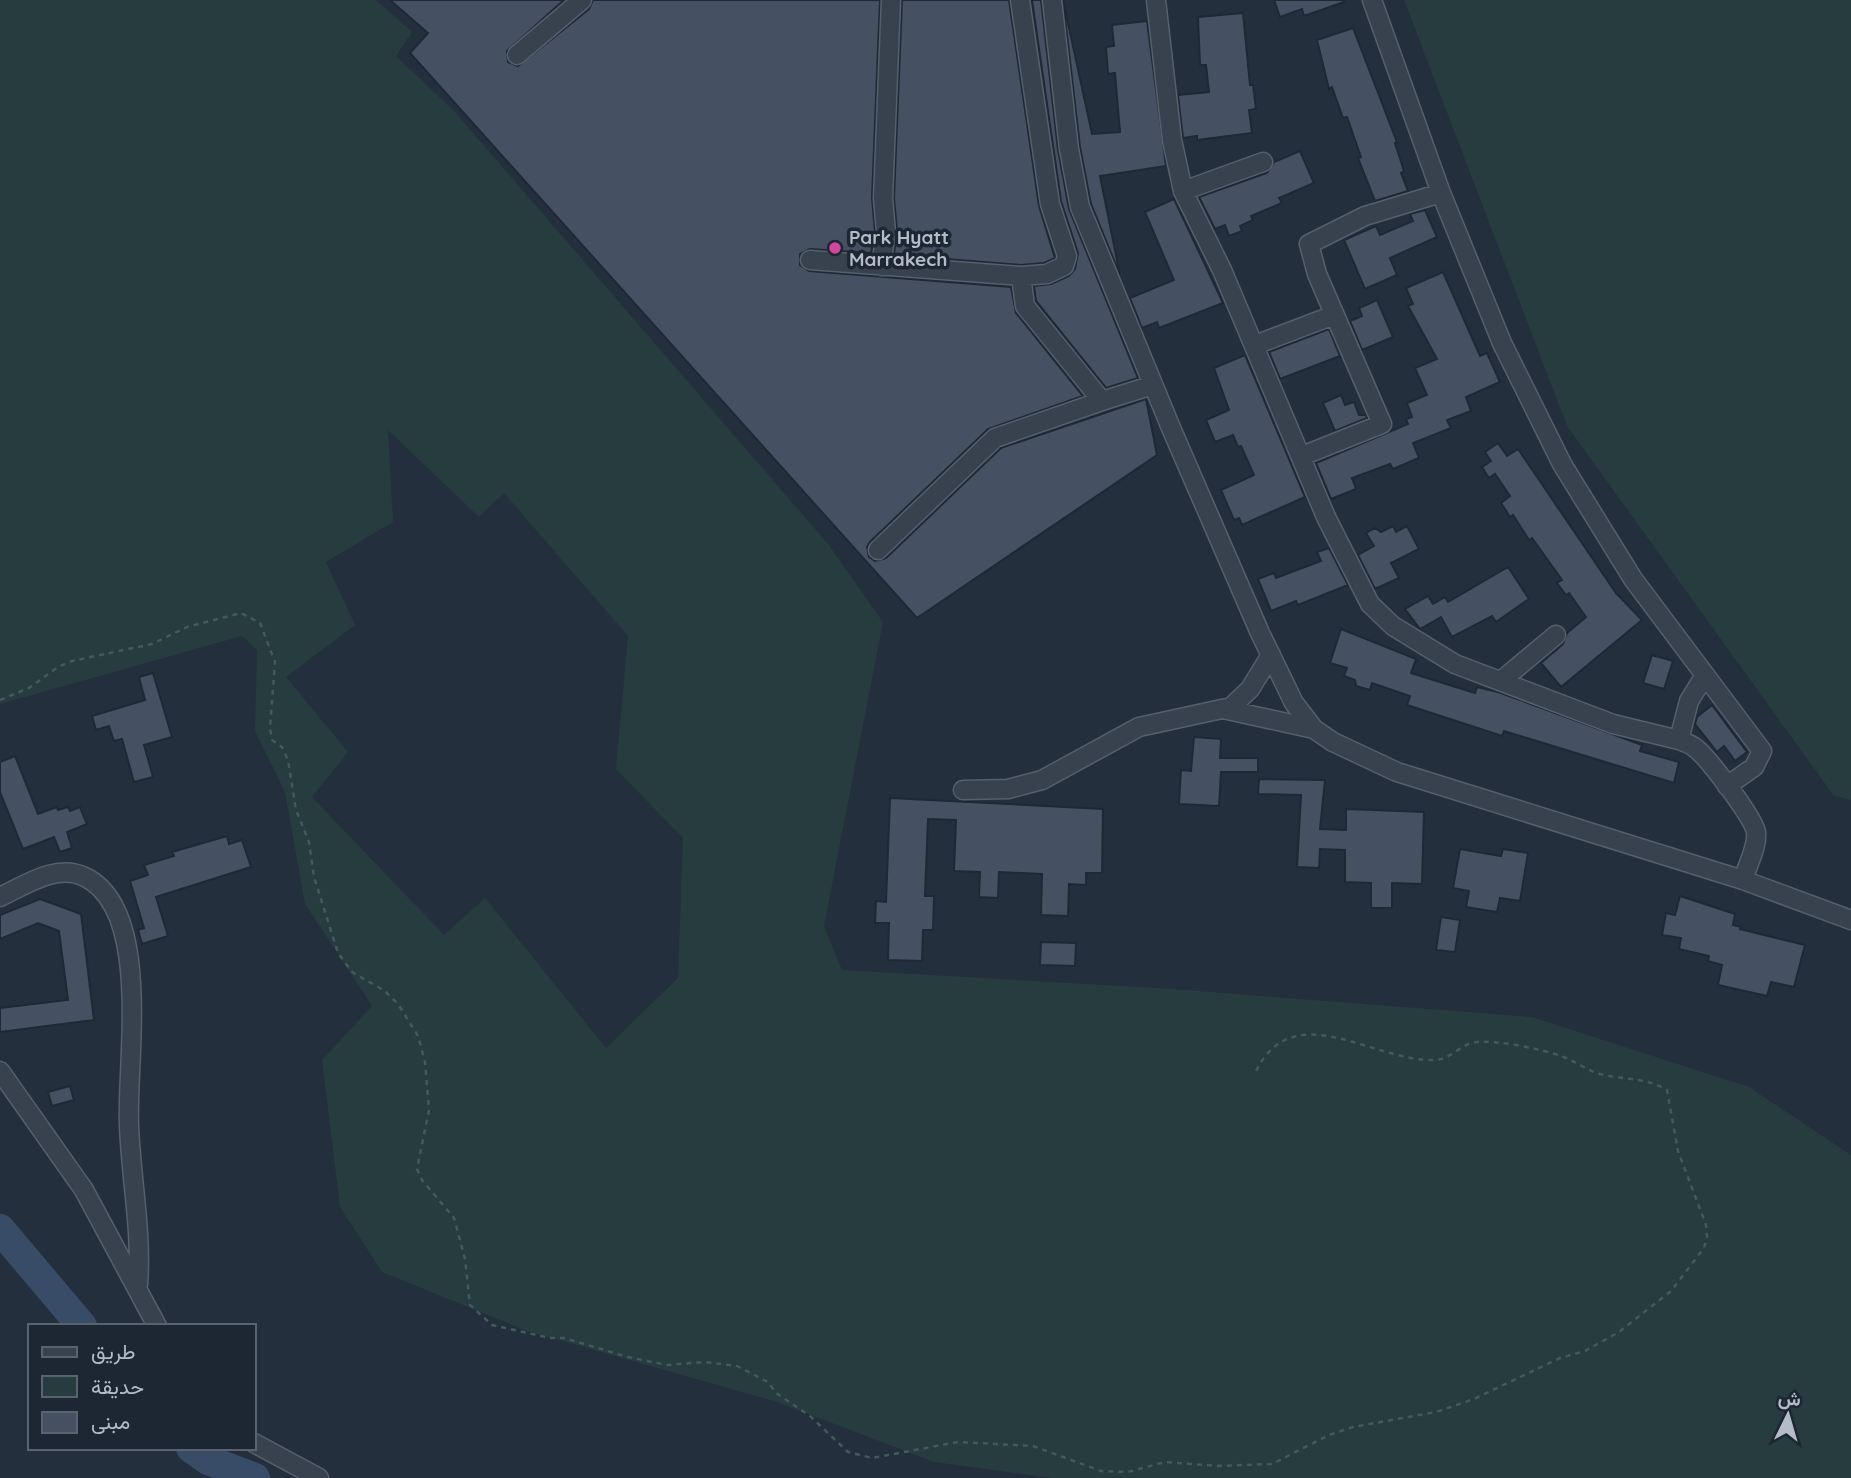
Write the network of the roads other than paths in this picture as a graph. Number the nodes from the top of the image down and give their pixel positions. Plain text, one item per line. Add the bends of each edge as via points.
1 (582, 0) edge
2 (891, 0) edge
3 (1020, 0) edge
4 (1052, 0) edge
5 (1156, 0) edge
6 (1372, 0) edge
7 (517, 55) dead end
8 (1263, 162) dead end
9 (1183, 191) junction
10 (1441, 192) junction
11 (810, 260) dead end
12 (881, 265) junction
13 (1021, 276) junction
14 (1334, 315) junction
15 (1255, 345) junction
16 (1153, 385) junction
17 (1102, 401) junction
18 (1302, 456) junction
19 (878, 550) dead end
20 (1556, 635) dead end
21 (1270, 655) junction
22 (1705, 675) junction
23 (1502, 680) junction
24 (1246, 695) junction
25 (1223, 709) junction
26 (1260, 719) junction
27 (1314, 729) junction
28 (1679, 740) junction
29 (1727, 786) junction
30 (963, 790) dead end
31 (1743, 880) junction
32 (0, 897) edge
33 (1851, 920) edge
34 (0, 1072) edge
35 (138, 1285) junction
36 (156, 1324) edge
37 (256, 1444) edge
38 (319, 1478) edge

1 - 7 street
2 - 12 street via 883,198 886,232
3 - 13 street via 1050,204 1067,256 1064,266 1047,274
4 - 16 street via 1080,207
5 - 9 street via 1172,139
6 - 10 street
8 - 9 street
9 - 15 street
10 - 14 street via 1365,216 1309,244
10 - 22 street via 1502,343 1562,464 1633,579
11 - 12 street
12 - 13 street
13 - 17 street via 1025,306
14 - 15 street
14 - 18 street via 1382,424
15 - 18 street
16 - 17 street
16 - 21 street
17 - 19 street via 995,438
18 - 23 street via 1326,517 1370,604 1393,626 1447,660
20 - 23 street
21 - 24 street
21 - 27 street via 1294,703
22 - 28 street via 1689,701
22 - 29 street via 1762,751 1754,767
23 - 28 street via 1612,724
24 - 25 street
24 - 26 street
25 - 26 street
25 - 30 street via 1139,727 1054,775 1024,786
26 - 27 street
27 - 31 street via 1345,750 1397,772
28 - 29 street via 1695,747
29 - 31 street via 1756,833
31 - 33 street
32 - 35 street via 55,873 77,873 101,890 124,933 132,985 129,1123
34 - 35 street via 84,1190
35 - 36 street
37 - 38 street

